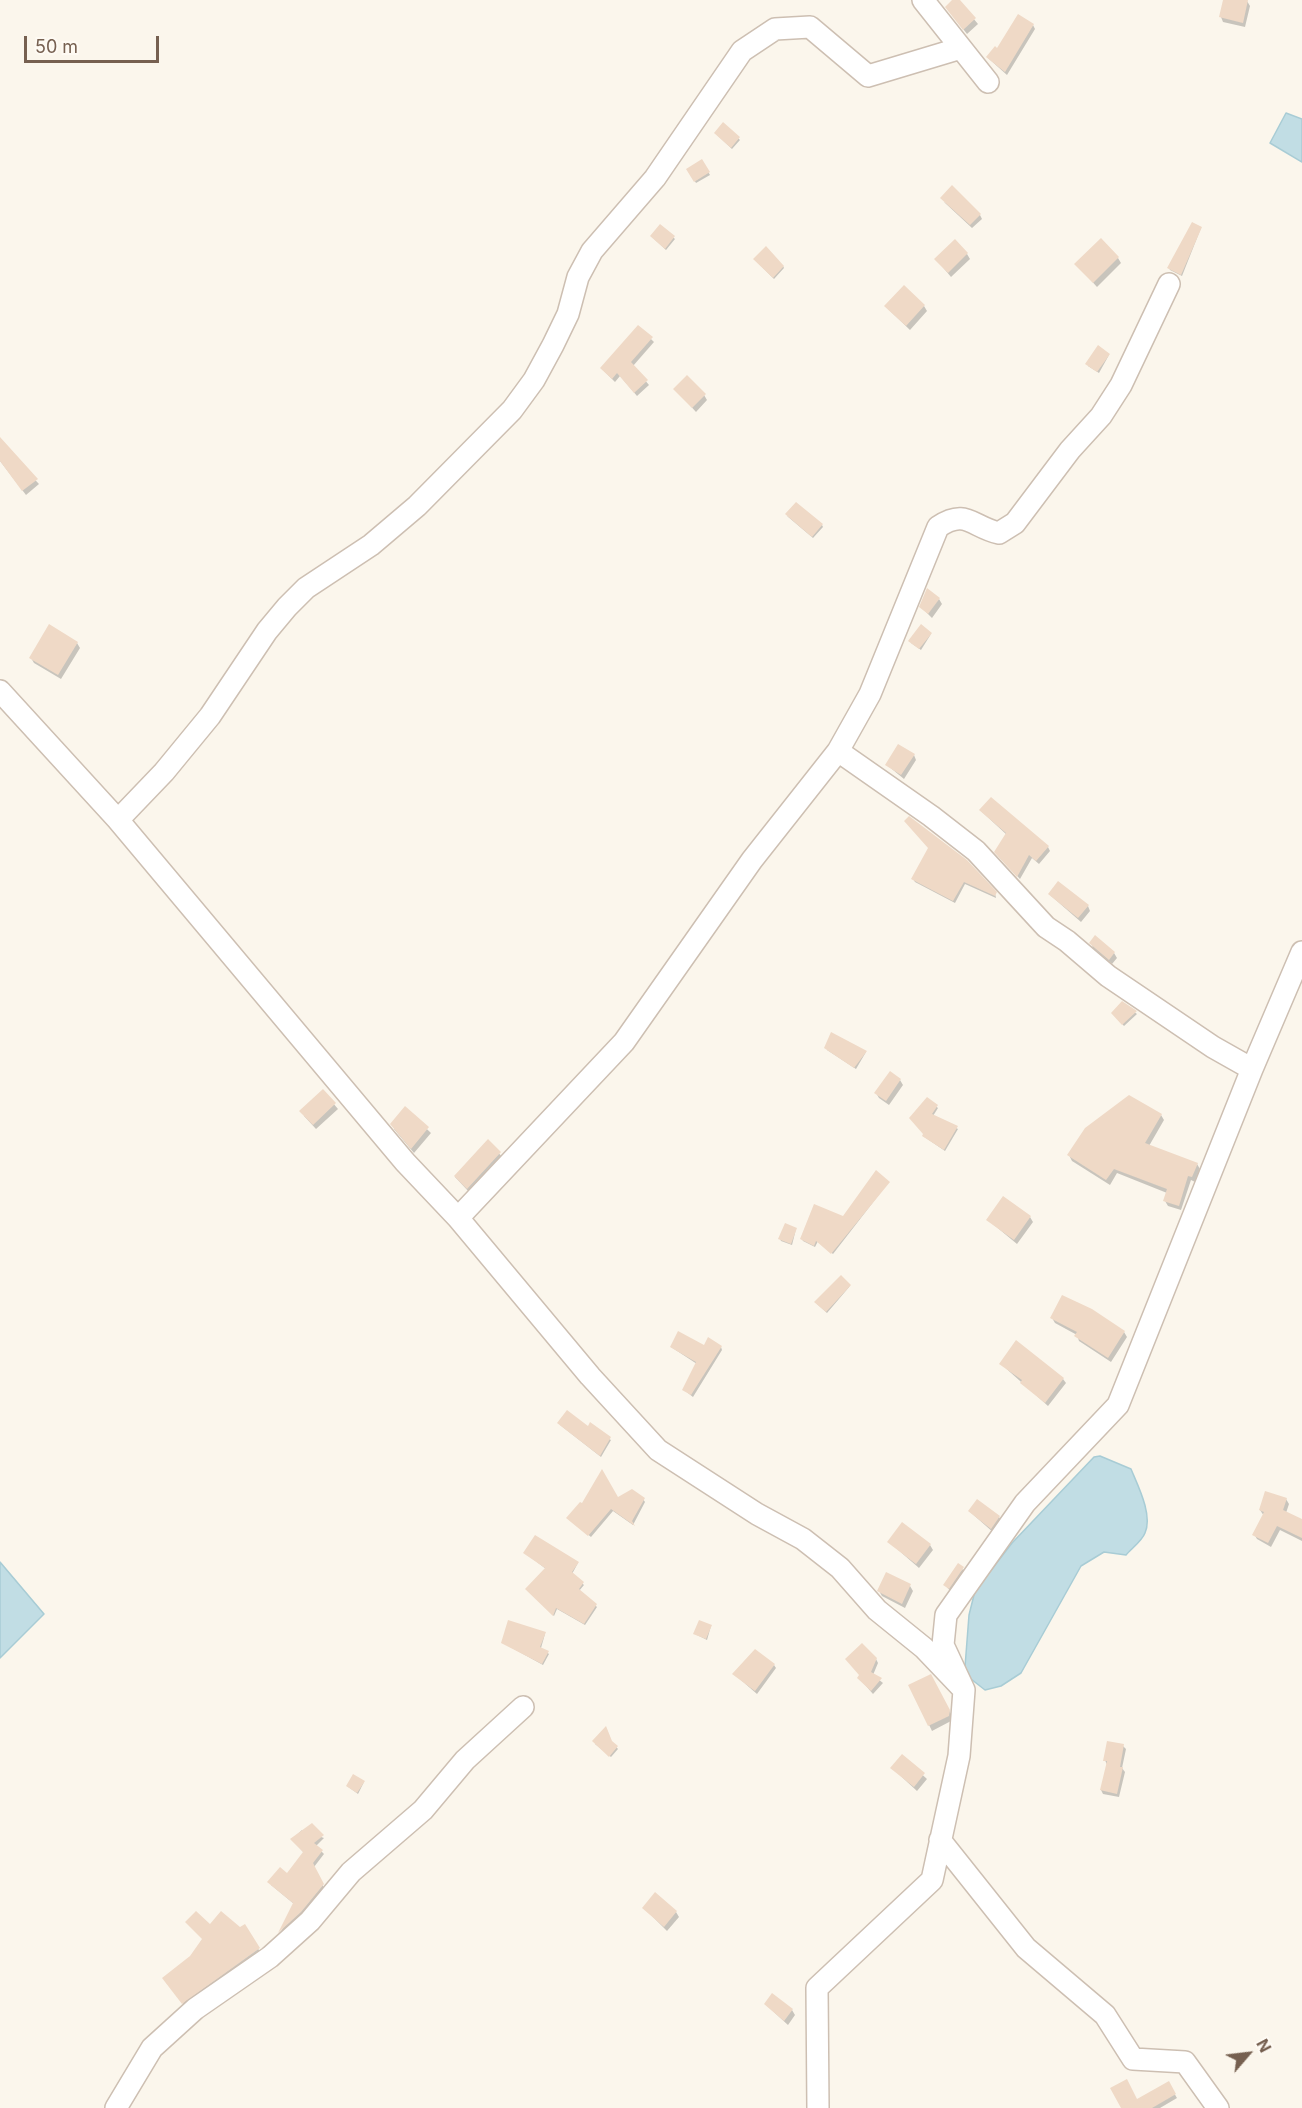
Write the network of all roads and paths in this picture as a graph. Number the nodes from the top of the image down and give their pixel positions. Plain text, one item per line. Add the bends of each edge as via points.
1 (924, 0) edge
2 (961, 48) junction
3 (988, 82) dead end
4 (1169, 284) dead end
5 (0, 691) edge
6 (838, 751) junction
7 (118, 820) junction
8 (1302, 952) edge
9 (1252, 1069) junction
10 (458, 1218) junction
11 (964, 1690) junction
12 (523, 1707) dead end
13 (940, 1840) junction
14 (116, 2108) edge
15 (818, 2108) edge
16 (1218, 2108) edge

1 - 2 street
2 - 3 street
2 - 7 street via 868,76 810,27 775,29 742,51 655,178 592,251 553,345 512,410 417,506 371,545 306,588 287,607 210,716 165,772
4 - 6 street via 1121,385 1015,523 999,534 964,518 954,518 938,527 870,694
5 - 7 street
6 - 9 street via 976,851 1046,927 1108,976
6 - 10 street via 752,860 624,1042
7 - 10 street via 405,1162
8 - 9 street
9 - 11 street via 1118,1405 1025,1503 946,1615 943,1645
10 - 11 street via 590,1376 658,1450 803,1539 831,1561 877,1610 924,1648
11 - 13 street via 959,1756
12 - 14 street via 465,1760 423,1810 351,1872 310,1921 270,1957 195,2009 152,2048
13 - 15 street via 932,1880 817,1988
13 - 16 street via 1026,1948 1105,2015 1133,2060 1185,2062

